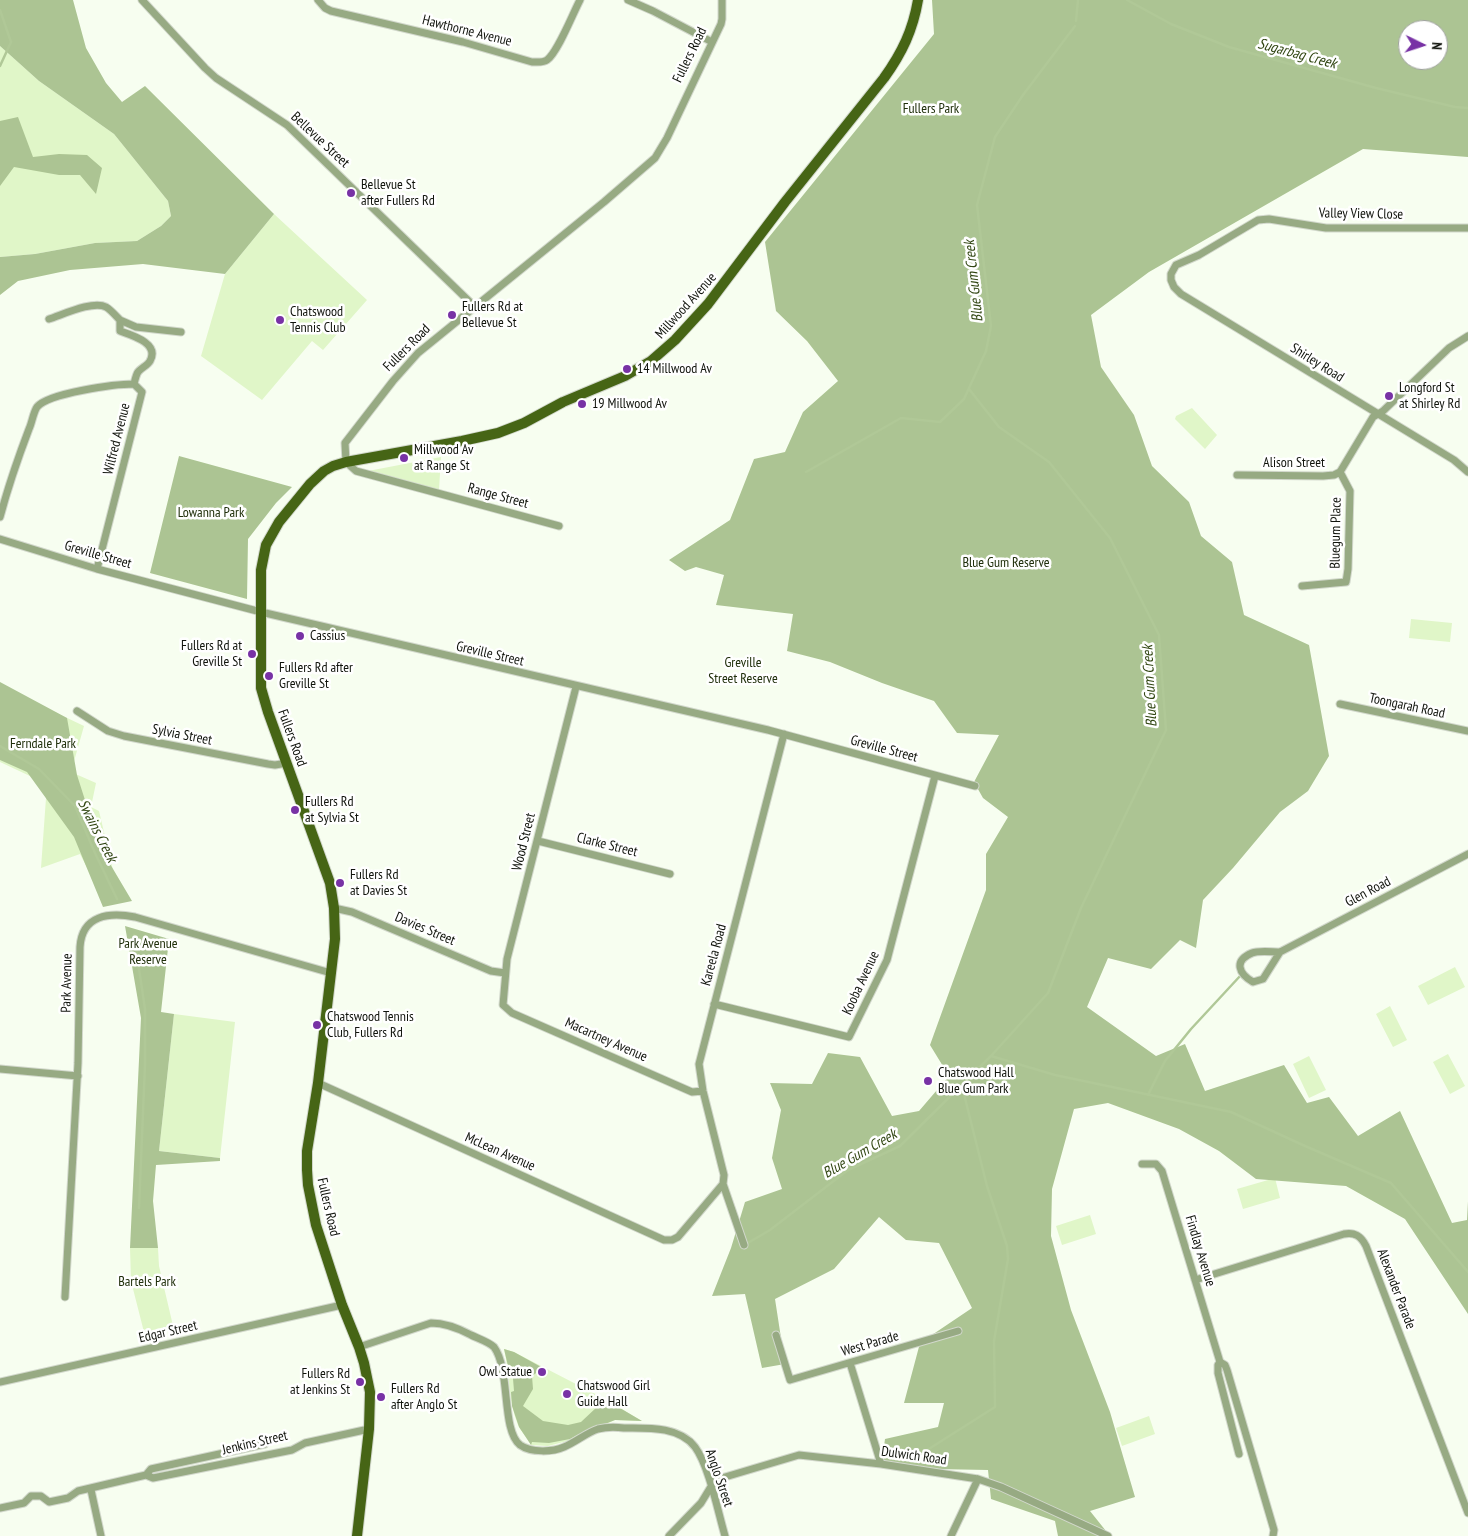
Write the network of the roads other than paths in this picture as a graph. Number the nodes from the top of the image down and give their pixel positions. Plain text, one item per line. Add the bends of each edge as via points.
1 (142, 0) edge
2 (318, 0) edge
3 (580, 0) edge
4 (628, 0) edge
5 (722, 0) edge
6 (918, 0) edge
7 (712, 42) junction
8 (1468, 228) edge
9 (1176, 265) joint
10 (474, 306) junction
11 (49, 320) dead end
12 (120, 320) junction
13 (181, 332) dead end
14 (1468, 336) edge
15 (134, 384) junction
16 (1378, 414) junction
17 (346, 462) junction
18 (1340, 472) junction
19 (1468, 472) edge
20 (1237, 476) dead end
21 (0, 517) edge
22 (559, 526) dead end
23 (0, 539) edge
24 (97, 569) junction
25 (1302, 586) dead end
26 (261, 612) junction
27 (576, 687) junction
28 (1340, 704) dead end
29 (77, 711) dead end
30 (1468, 731) edge
31 (784, 734) junction
32 (287, 763) junction
33 (935, 776) junction
34 (976, 786) dead end
35 (538, 841) junction
36 (1468, 854) edge
37 (670, 874) dead end
38 (334, 908) junction
39 (1280, 952) junction
40 (505, 972) junction
41 (331, 973) junction
42 (714, 1004) junction
43 (502, 1005) joint
44 (0, 1069) edge
45 (78, 1076) junction
46 (318, 1084) junction
47 (703, 1091) junction
48 (1142, 1164) dead end
49 (722, 1184) junction
50 (744, 1245) dead end
51 (1196, 1280) junction
52 (65, 1297) dead end
53 (342, 1305) junction
54 (958, 1331) dead end
55 (776, 1335) dead end
56 (359, 1348) junction
57 (1220, 1362) junction
58 (850, 1363) junction
59 (0, 1382) edge
60 (369, 1429) junction
61 (265, 1444) dead end
62 (1240, 1454) dead end
63 (881, 1464) junction
64 (146, 1475) junction
65 (978, 1479) junction
66 (711, 1486) junction
67 (91, 1490) junction
68 (0, 1508) edge
69 (1468, 1513) edge
70 (101, 1536) edge
71 (357, 1536) edge
72 (669, 1536) edge
73 (725, 1536) edge
74 (951, 1536) edge
75 (1108, 1536) edge
76 (1273, 1536) edge

1 - 10 street, Bellevue Street via 205,68 287,125
2 - 3 street, Hawthorne Avenue via 331,11 540,62 548,60 559,44
4 - 7 street
5 - 7 street, Fullers Road via 722,19
6 - 17 main road, Millwood Avenue via 909,36 899,58 708,304 657,357 638,369 498,433
7 - 10 street, Fullers Road via 655,158
8 - 9 street, Valley View Close via 1326,228 1258,220
9 - 16 street, Shirley Road via 1171,280 1181,294
10 - 17 street, Fullers Road via 418,353 393,381 349,436 344,449
11 - 12 street via 91,305 104,305
12 - 13 street via 136,327
12 - 15 street via 120,331 142,339 152,352
14 - 16 street, Alison Street via 1449,348
15 - 21 street, Wilfred Avenue via 106,385 47,400 38,407
15 - 24 street, Wilfred Avenue via 142,392
16 - 18 street, Alison Street
16 - 19 street, Shirley Road via 1454,460
17 - 22 street, Range Street via 356,471
17 - 26 main road, Fullers Road via 320,475 271,535 262,563
18 - 20 street, Alison Street via 1323,476
18 - 25 street, Bluegum Place via 1350,491 1346,582
23 - 24 street, Greville Street
24 - 26 street, Greville Street
26 - 27 street, Greville Street
26 - 32 main road, Fullers Road via 261,688
27 - 31 street, Greville Street
27 - 35 street, Wood Street
28 - 30 street, Toongarah Road
29 - 32 street, Sylvia Street via 108,731 124,736 268,764
31 - 33 street, Greville Street
31 - 42 street, Kareela Road
32 - 38 main road, Fullers Road via 330,882
33 - 34 street, Greville Street
33 - 42 street, Kooba Avenue via 887,960 849,1037
35 - 37 street, Clarke Street
35 - 40 street, Wood Street
36 - 39 street, Glen Road
38 - 40 street, Davies Street via 352,912 490,971
38 - 41 main road, Fullers Road
39 - 39 street, Glen Road via 1263,979 1253,982 1240,971 1242,959 1252,952
40 - 43 street, Wood Street
41 - 45 street, Park Avenue via 135,917 101,917 86,927 81,937
41 - 46 main road, Fullers Road
42 - 47 street, Kareela Road via 699,1064
43 - 47 street, Macartney Avenue via 512,1013 692,1092
44 - 45 street
45 - 52 street, Park Avenue
46 - 49 street, McLean Avenue via 664,1240 678,1237
46 - 53 main road, Fullers Road via 307,1151 308,1185 316,1225
47 - 49 street, Kareela Road via 724,1175
48 - 51 street, Findlay Avenue via 1156,1164 1162,1170
49 - 50 street, Kareela Road
51 - 57 street, Findlay Avenue
51 - 69 street, Alexander Parade via 1344,1234 1360,1236
53 - 56 main road, Fullers Road
53 - 59 street, Edgar Street
54 - 58 street, West Parade
55 - 58 street, West Parade via 790,1380
56 - 60 main road, Fullers Road via 370,1392
56 - 66 street, Anglo Street via 432,1323 458,1329 493,1346 501,1365 510,1423 520,1445 553,1450 598,1429 613,1427 666,1430 685,1437 694,1445
57 - 62 street, Findlay Avenue via 1218,1372
57 - 76 street, Findlay Avenue via 1228,1370 1272,1522
58 - 63 street
60 - 64 street, Jenkins Street via 305,1443 292,1450 153,1478
60 - 71 main road, Fullers Road
61 - 64 street, Jenkins Street via 151,1469
63 - 65 street, Dulwich Road
63 - 66 street, Dulwich Road via 799,1455 715,1480
64 - 67 street, Jenkins Street
65 - 74 street
65 - 75 street, Dulwich Road
66 - 72 street via 701,1503
66 - 73 street, Anglo Street
67 - 68 street, Jenkins Street via 78,1491 68,1498 49,1502 41,1496 31,1496 24,1503
67 - 70 street

